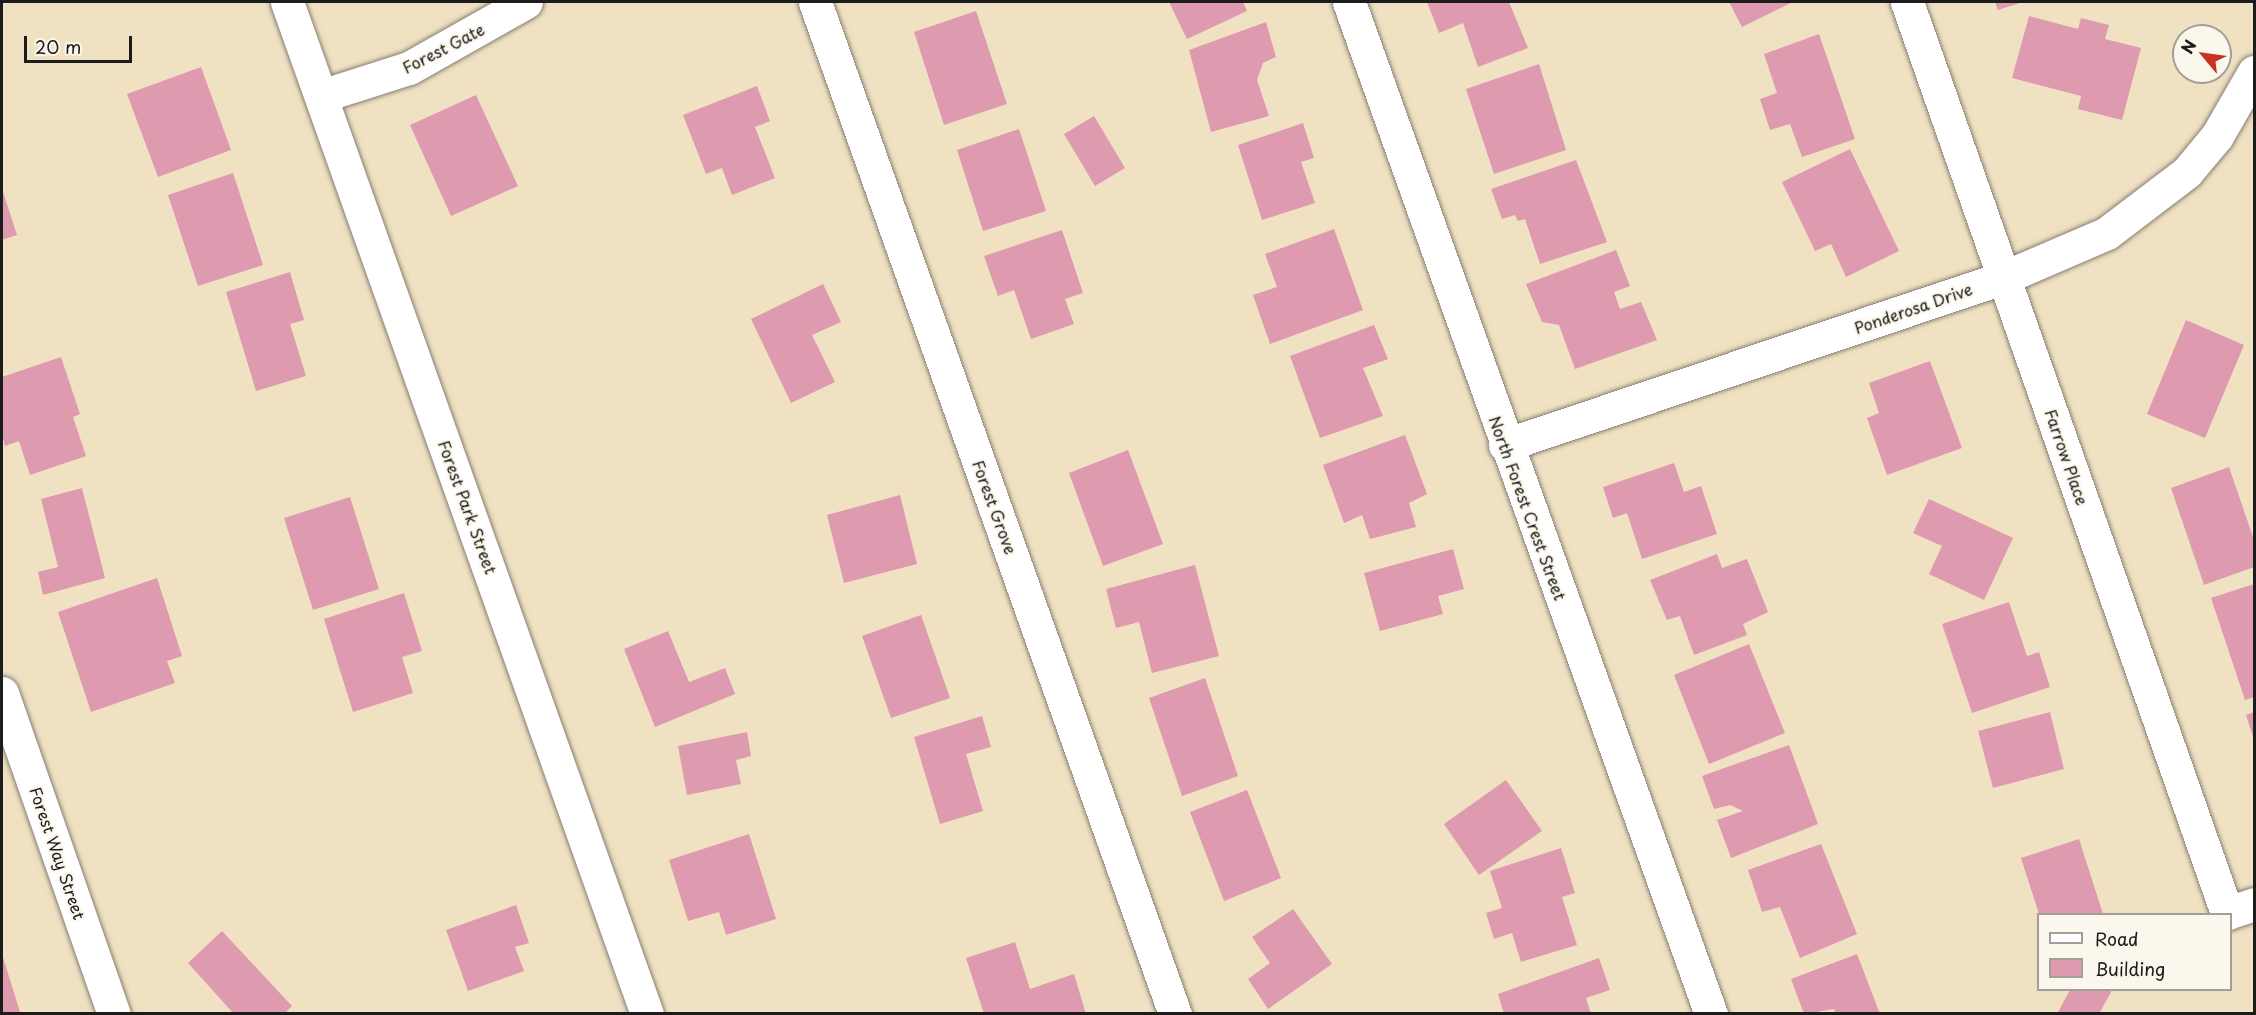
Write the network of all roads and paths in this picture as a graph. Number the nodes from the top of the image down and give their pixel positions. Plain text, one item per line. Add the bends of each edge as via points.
1 (287, 2) edge
2 (526, 2) edge
3 (815, 2) edge
4 (1349, 2) edge
5 (1907, 2) edge
6 (2254, 72) edge
7 (321, 96) junction
8 (2004, 277) junction
9 (1505, 445) junction
10 (2, 693) edge
11 (2241, 908) edge
12 (114, 1014) edge
13 (647, 1014) edge
14 (1175, 1014) edge
15 (1711, 1014) edge

1 - 7 street, Forest Park Street
2 - 7 street, Forest Gate via 408,68
3 - 14 street, Forest Grove
4 - 9 street, North Forest Crest Street
5 - 8 street, Farrow Place
6 - 8 street, Ponderosa Drive via 2217,136 2187,172 2158,196 2107,233
7 - 13 street, Forest Park Street
8 - 9 street, Ponderosa Drive
8 - 11 street, Farrow Place
9 - 15 street, North Forest Crest Street
10 - 12 street, Forest Way Street

